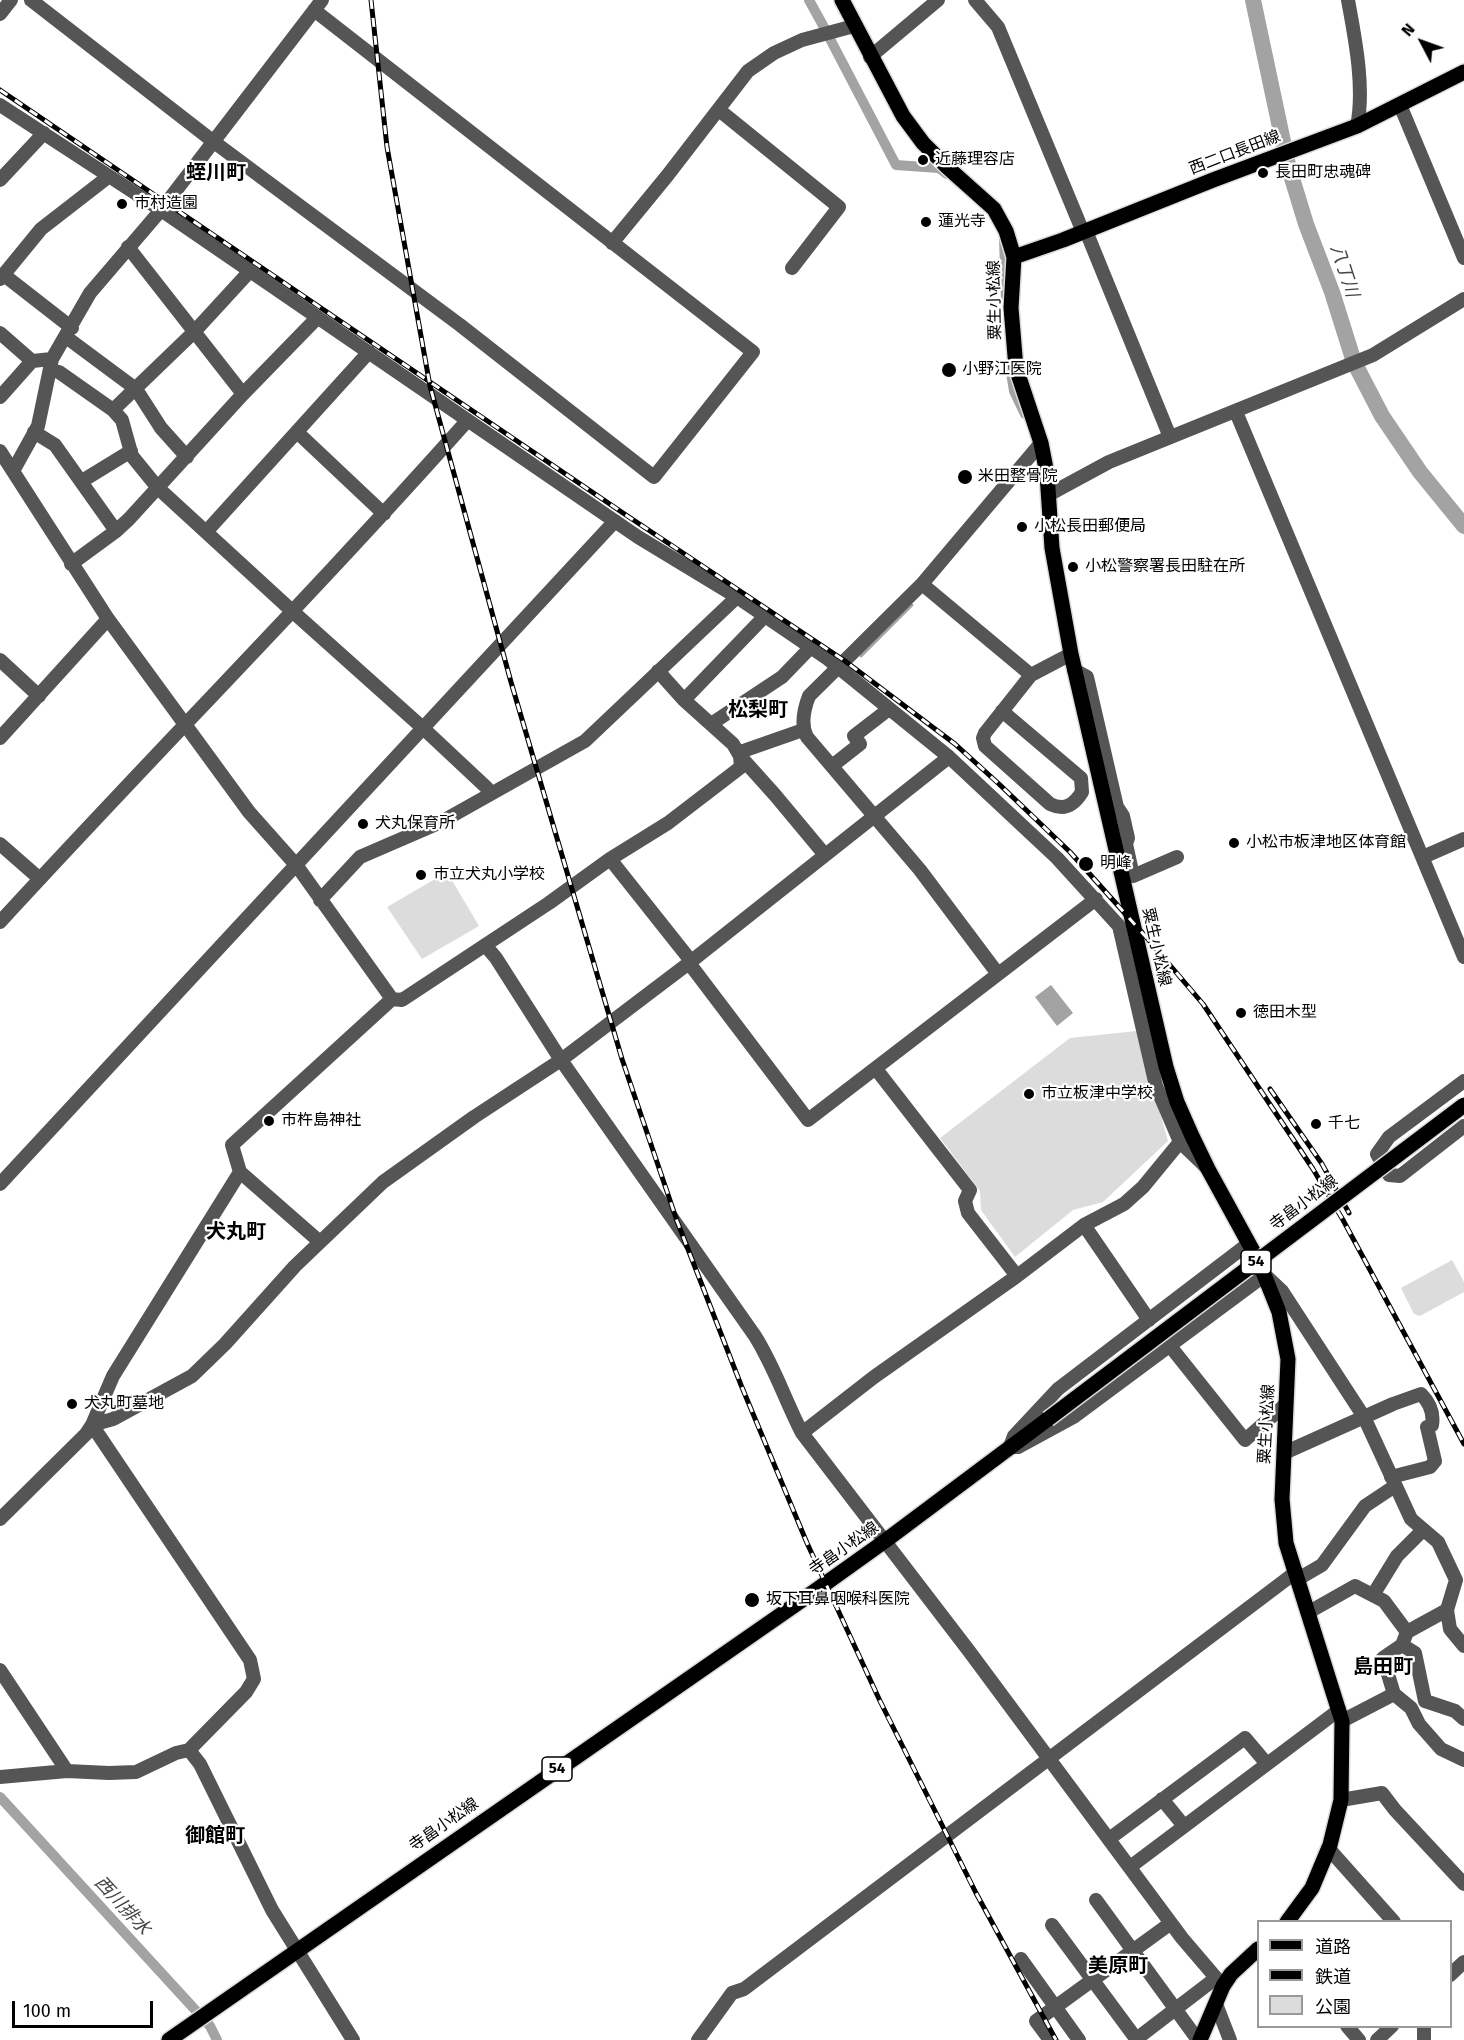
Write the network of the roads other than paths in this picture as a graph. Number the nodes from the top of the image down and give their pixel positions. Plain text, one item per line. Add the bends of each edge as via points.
1 (11, 0) edge
2 (31, 0) edge
3 (842, 0) edge
4 (938, 0) edge
5 (975, 0) edge
6 (1348, 0) edge
7 (318, 5) edge
8 (0, 14) edge
9 (854, 26) junction
10 (870, 57) junction
11 (1464, 72) edge
12 (0, 105) edge
13 (1400, 105) junction
14 (719, 110) junction
15 (1357, 126) junction
16 (44, 133) junction
17 (214, 142) junction
18 (108, 177) junction
19 (0, 180) edge
20 (161, 210) junction
21 (1083, 232) junction
22 (612, 243) junction
23 (128, 247) junction
24 (1014, 257) junction
25 (1464, 258) edge
26 (792, 268) dead end
27 (250, 271) junction
28 (2, 277) edge
29 (1464, 299) edge
30 (317, 318) junction
31 (69, 332) junction
32 (194, 332) junction
33 (0, 333) edge
34 (369, 352) junction
35 (32, 361) junction
36 (51, 364) junction
37 (136, 389) junction
38 (243, 394) junction
39 (0, 397) edge
40 (113, 410) junction
41 (1236, 412) junction
42 (467, 421) junction
43 (34, 432) junction
44 (297, 432) junction
45 (1170, 437) junction
46 (1041, 443) junction
47 (0, 451) edge
48 (131, 451) junction
49 (187, 457) junction
50 (14, 471) junction
51 (82, 482) junction
52 (158, 488) junction
53 (1048, 495) junction
54 (384, 514) junction
55 (615, 521) junction
56 (116, 531) junction
57 (206, 532) junction
58 (71, 564) junction
59 (922, 584) junction
60 (737, 597) junction
61 (291, 610) junction
62 (765, 616) junction
63 (108, 619) junction
64 (811, 647) junction
65 (0, 660) edge
66 (1073, 662) junction
67 (838, 668) junction
68 (658, 671) junction
69 (1031, 675) junction
70 (39, 696) junction
71 (684, 700) junction
72 (889, 709) junction
73 (1002, 711) junction
74 (187, 724) junction
75 (711, 724) junction
76 (424, 729) junction
77 (803, 730) junction
78 (0, 738) edge
79 (740, 756) junction
80 (949, 757) junction
81 (832, 766) junction
82 (487, 788) dead end
83 (875, 817) junction
84 (1464, 839) edge
85 (0, 844) edge
86 (825, 855) junction
87 (1177, 857) dead end
88 (1423, 857) junction
89 (610, 859) junction
90 (297, 866) junction
91 (40, 879) junction
92 (1096, 899) junction
93 (320, 900) junction
94 (0, 922) edge
95 (485, 945) junction
96 (1464, 957) edge
97 (690, 962) junction
98 (998, 974) junction
99 (392, 999) junction
100 (561, 1060) junction
101 (876, 1069) junction
102 (1464, 1081) edge
103 (1464, 1105) edge
104 (1464, 1126) edge
105 (1180, 1142) junction
106 (1208, 1169) junction
107 (240, 1172) junction
108 (0, 1184) edge
109 (1084, 1225) junction
110 (320, 1242) junction
111 (1248, 1244) junction
112 (1265, 1275) junction
113 (1017, 1276) junction
114 (1149, 1320) junction
115 (1170, 1346) junction
116 (1286, 1404) junction
117 (1364, 1417) junction
118 (92, 1425) junction
119 (802, 1433) junction
120 (1010, 1448) junction
121 (1284, 1453) junction
122 (1393, 1481) junction
123 (0, 1518) edge
124 (1424, 1530) junction
125 (885, 1541) junction
126 (1297, 1575) junction
127 (1373, 1595) junction
128 (1447, 1610) junction
129 (1308, 1612) junction
130 (1405, 1638) junction
131 (1464, 1646) edge
132 (0, 1670) edge
133 (1394, 1694) junction
134 (1464, 1700) edge
135 (1341, 1715) junction
136 (1460, 1715) edge
137 (189, 1750) junction
138 (1049, 1759) junction
139 (1464, 1760) edge
140 (1267, 1764) junction
141 (67, 1771) junction
142 (0, 1777) edge
143 (1162, 1799) junction
144 (1341, 1800) junction
145 (1184, 1826) junction
146 (1109, 1839) junction
147 (1329, 1849) junction
148 (1130, 1866) junction
149 (1464, 1884) edge
150 (1096, 1900) dead end
151 (1288, 1920) edge
152 (1392, 1920) edge
153 (1171, 1923) junction
154 (1052, 1925) dead end
155 (1133, 1950) junction
156 (1257, 1950) edge
157 (298, 1951) junction
158 (1021, 1959) dead end
159 (1464, 1962) edge
160 (1452, 1973) edge
161 (1092, 1980) junction
162 (1219, 1982) junction
163 (1216, 2004) junction
164 (1055, 2007) junction
165 (1176, 2009) junction
166 (1349, 2028) edge
167 (1390, 2028) edge
168 (169, 2040) edge
169 (353, 2040) edge
170 (698, 2040) edge
171 (1050, 2040) edge
172 (1079, 2040) edge
173 (1136, 2040) edge
174 (1199, 2040) edge
175 (1230, 2040) edge
176 (1359, 2040) edge
177 (1377, 2040) edge

1 - 8 street
2 - 17 street
3 - 9 main road, 粟生小松線
4 - 10 street
5 - 21 street via 998,27
6 - 15 street via 1357,51
7 - 17 street
7 - 22 street
9 - 10 main road, 粟生小松線
9 - 14 street via 802,40 774,53 748,71
10 - 24 main road, 粟生小松線 via 923,143 994,209
11 - 13 main road, 西二口長田線
12 - 16 street
13 - 15 main road, 西二口長田線
13 - 25 street
14 - 22 street
14 - 26 street via 839,207
15 - 21 main road, 西二口長田線
16 - 18 street
16 - 19 street
17 - 20 street
17 - 22 street via 460,325 654,477 753,352
18 - 20 street
18 - 28 street via 41,229
20 - 23 street
20 - 27 street
21 - 24 main road, 西二口長田線
21 - 45 street via 1088,236
23 - 31 street via 90,294
23 - 32 street
24 - 46 main road, 粟生小松線 via 1011,308 1016,368
27 - 30 street
27 - 32 street
28 - 31 street
29 - 41 street via 1373,355
30 - 34 street
30 - 38 street
31 - 36 street
31 - 37 street
32 - 37 street
32 - 38 street
33 - 35 street
34 - 42 street
34 - 44 street
35 - 36 street
35 - 39 street
36 - 40 street
36 - 43 street
37 - 40 street
37 - 49 street via 161,428
38 - 49 street
40 - 48 street via 122,420
41 - 45 street
41 - 88 street
42 - 54 street
42 - 55 street
43 - 50 street
43 - 51 street via 55,445
44 - 54 street
44 - 57 street
45 - 53 street via 1109,462
46 - 53 main road, 粟生小松線
46 - 59 street
47 - 50 street
48 - 51 street
48 - 52 street
49 - 52 street
50 - 58 street
51 - 56 street
52 - 56 street
52 - 57 street
53 - 66 main road, 粟生小松線 via 1052,548
54 - 61 street
55 - 60 street
55 - 76 street
56 - 58 street
57 - 61 street
58 - 63 street
59 - 67 street
59 - 69 street
60 - 62 street
60 - 68 street
61 - 74 street
61 - 76 street
62 - 64 street
62 - 71 street
63 - 70 street
63 - 74 street
64 - 67 street
64 - 75 street via 782,677
65 - 70 street
66 - 69 street
66 - 87 street via 1086,677 1117,807 1123,816 1133,876
66 - 106 main road, 粟生小松線 via 1166,1067 1177,1102
67 - 72 street
67 - 77 street via 809,696
68 - 71 street
68 - 93 street via 585,741 441,822 360,856
69 - 73 street
70 - 78 street
71 - 75 street
72 - 80 street
72 - 81 street via 854,736 860,744
73 - 73 street via 1081,778 1082,792 1072,805 1064,808 1050,804 985,746 985,733
74 - 90 street via 249,812
74 - 91 street
75 - 79 street
76 - 82 street
76 - 90 street
77 - 79 street via 743,751
77 - 81 street
79 - 86 street
79 - 89 street via 741,767 668,823
80 - 83 street
80 - 92 street
81 - 83 street
83 - 86 street
83 - 98 street
84 - 88 street
85 - 91 street
86 - 97 street
88 - 96 street
89 - 95 street
89 - 97 street
90 - 93 street
90 - 108 street
91 - 94 street
92 - 98 street
92 - 105 street via 1119,926 1156,1086
93 - 99 street
95 - 99 street via 402,1000
95 - 100 street
97 - 100 street
97 - 101 street via 808,1120
98 - 101 street
99 - 107 street via 232,1145
100 - 110 street via 383,1182
100 - 119 street via 755,1336 771,1361
101 - 113 street via 970,1191 965,1201 968,1213
102 - 104 street via 1389,1137 1377,1154 1389,1175 1400,1176
103 - 120 main road, 寺畠小松線 / 54, bridge
105 - 106 street
105 - 109 street via 1124,1204
106 - 111 main road, 粟生小松線
107 - 110 street
107 - 118 street via 113,1376
109 - 113 street
109 - 114 street
110 - 118 street via 192,1376 112,1419
111 - 112 main road, 粟生小松線
111 - 114 street
112 - 115 street
112 - 116 main road, 粟生小松線 via 1279,1311 1288,1359
112 - 117 street via 1282,1291
113 - 119 street
114 - 120 street via 1058,1389 1014,1436
115 - 116 street via 1245,1440
115 - 120 street via 1076,1416
116 - 121 main road, 粟生小松線
117 - 121 street
117 - 122 street
117 - 122 street via 1421,1394 1428,1402 1433,1416 1432,1425 1427,1427 1434,1465
118 - 123 street
118 - 137 street via 250,1660 254,1679 246,1692
119 - 125 street
120 - 125 main road, 寺畠小松線 / 54
121 - 126 main road, 粟生小松線 via 1282,1499 1286,1543
122 - 124 street via 1411,1520
122 - 126 street via 1365,1506 1322,1565
124 - 127 street via 1397,1556
124 - 128 street via 1438,1542 1456,1580
125 - 138 street
125 - 157 main road, 寺畠小松線 / 54
126 - 129 main road, 粟生小松線
126 - 138 street
127 - 129 street via 1355,1586
127 - 130 street via 1384,1601
128 - 130 street
128 - 131 street via 1450,1629
129 - 135 main road, 粟生小松線
130 - 133 street via 1383,1658
130 - 136 street via 1415,1653 1425,1701
132 - 141 street
133 - 135 street
133 - 139 street via 1411,1708 1441,1749
134 - 136 street
135 - 140 street
135 - 144 main road, 粟生小松線
137 - 141 street via 136,1772
137 - 157 street via 200,1764 272,1910
138 - 146 street
138 - 170 street via 744,1989 732,1993
140 - 143 street via 1245,1738
140 - 145 street
141 - 142 street
143 - 145 street
143 - 146 street
144 - 147 main road, 粟生小松線
144 - 149 street via 1382,1793
145 - 148 street
146 - 148 street
147 - 151 main road, 粟生小松線 via 1312,1888
147 - 152 street
148 - 153 street
150 - 155 street
153 - 155 street
153 - 162 street
154 - 161 street
155 - 161 street
155 - 165 street
156 - 162 main road
157 - 168 main road, 寺畠小松線 / 54
157 - 169 street
158 - 164 street
159 - 160 street
161 - 164 street
161 - 173 street
162 - 163 main road
162 - 165 street
163 - 174 main road
163 - 175 street
164 - 171 street via 1036,2021
164 - 172 street
165 - 173 street
165 - 174 street
166 - 176 street
167 - 177 street

